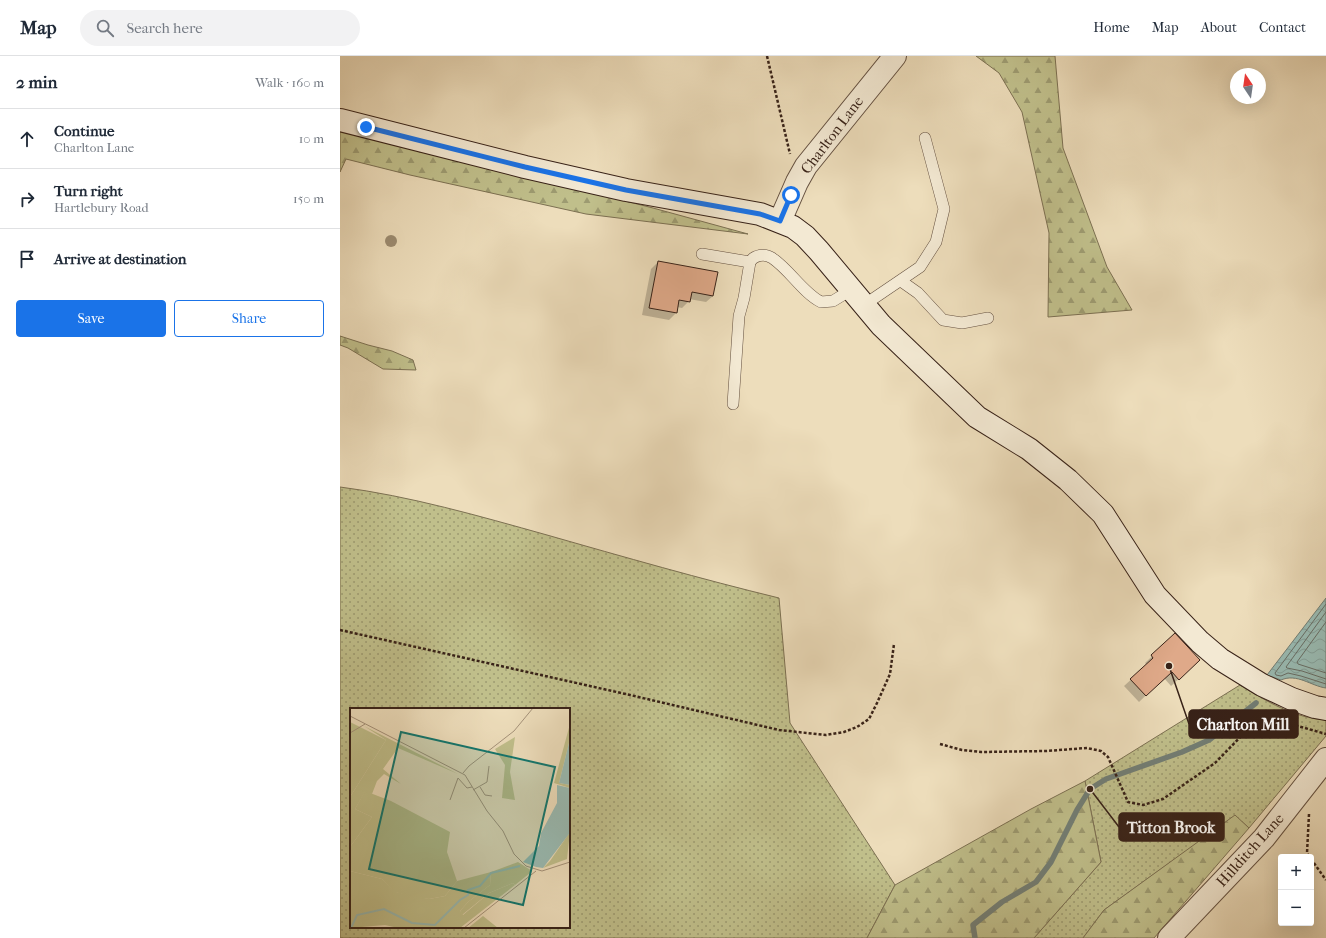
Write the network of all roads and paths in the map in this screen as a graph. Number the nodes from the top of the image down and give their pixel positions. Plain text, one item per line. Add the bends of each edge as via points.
1 (767, 56) edge
2 (895, 56) edge
3 (340, 120) edge
4 (925, 138) dead end
5 (797, 182) junction
6 (780, 221) junction
7 (702, 254) dead end
8 (750, 262) junction
9 (901, 281) junction
10 (857, 297) junction
11 (988, 318) dead end
12 (733, 404) dead end
13 (340, 630) edge
14 (894, 644) dead end
15 (1326, 709) edge
16 (1326, 734) edge
17 (940, 744) dead end
18 (1326, 759) edge
19 (1309, 809) dead end
20 (1308, 854) edge
21 (1314, 864) edge
22 (1326, 880) edge
23 (1169, 938) edge

1 - 5 path
2 - 5 main road, Charlton Lane via 806,166
3 - 6 main road via 525,167 626,190 760,214
4 - 9 lane via 944,209 936,242 920,267
5 - 6 main road, Charlton Lane
6 - 10 main road via 805,236
7 - 8 lane
8 - 10 lane via 756,256 772,257 821,302
8 - 12 lane via 740,316
9 - 10 lane
9 - 11 lane via 918,293 943,320 962,323
10 - 15 main road via 881,325 977,417 1029,448 1068,480 1103,514 1155,595 1200,642 1220,659 1262,685 1292,699
13 - 14 path via 779,730 826,735 850,730 869,719 890,674
16 - 17 path via 1266,717 1254,724 1215,763 1162,799 1143,806 1128,802 1108,756 1101,751 1087,748 981,752
18 - 23 main road, Hillditch Lane via 1264,838
19 - 20 path
21 - 22 path

